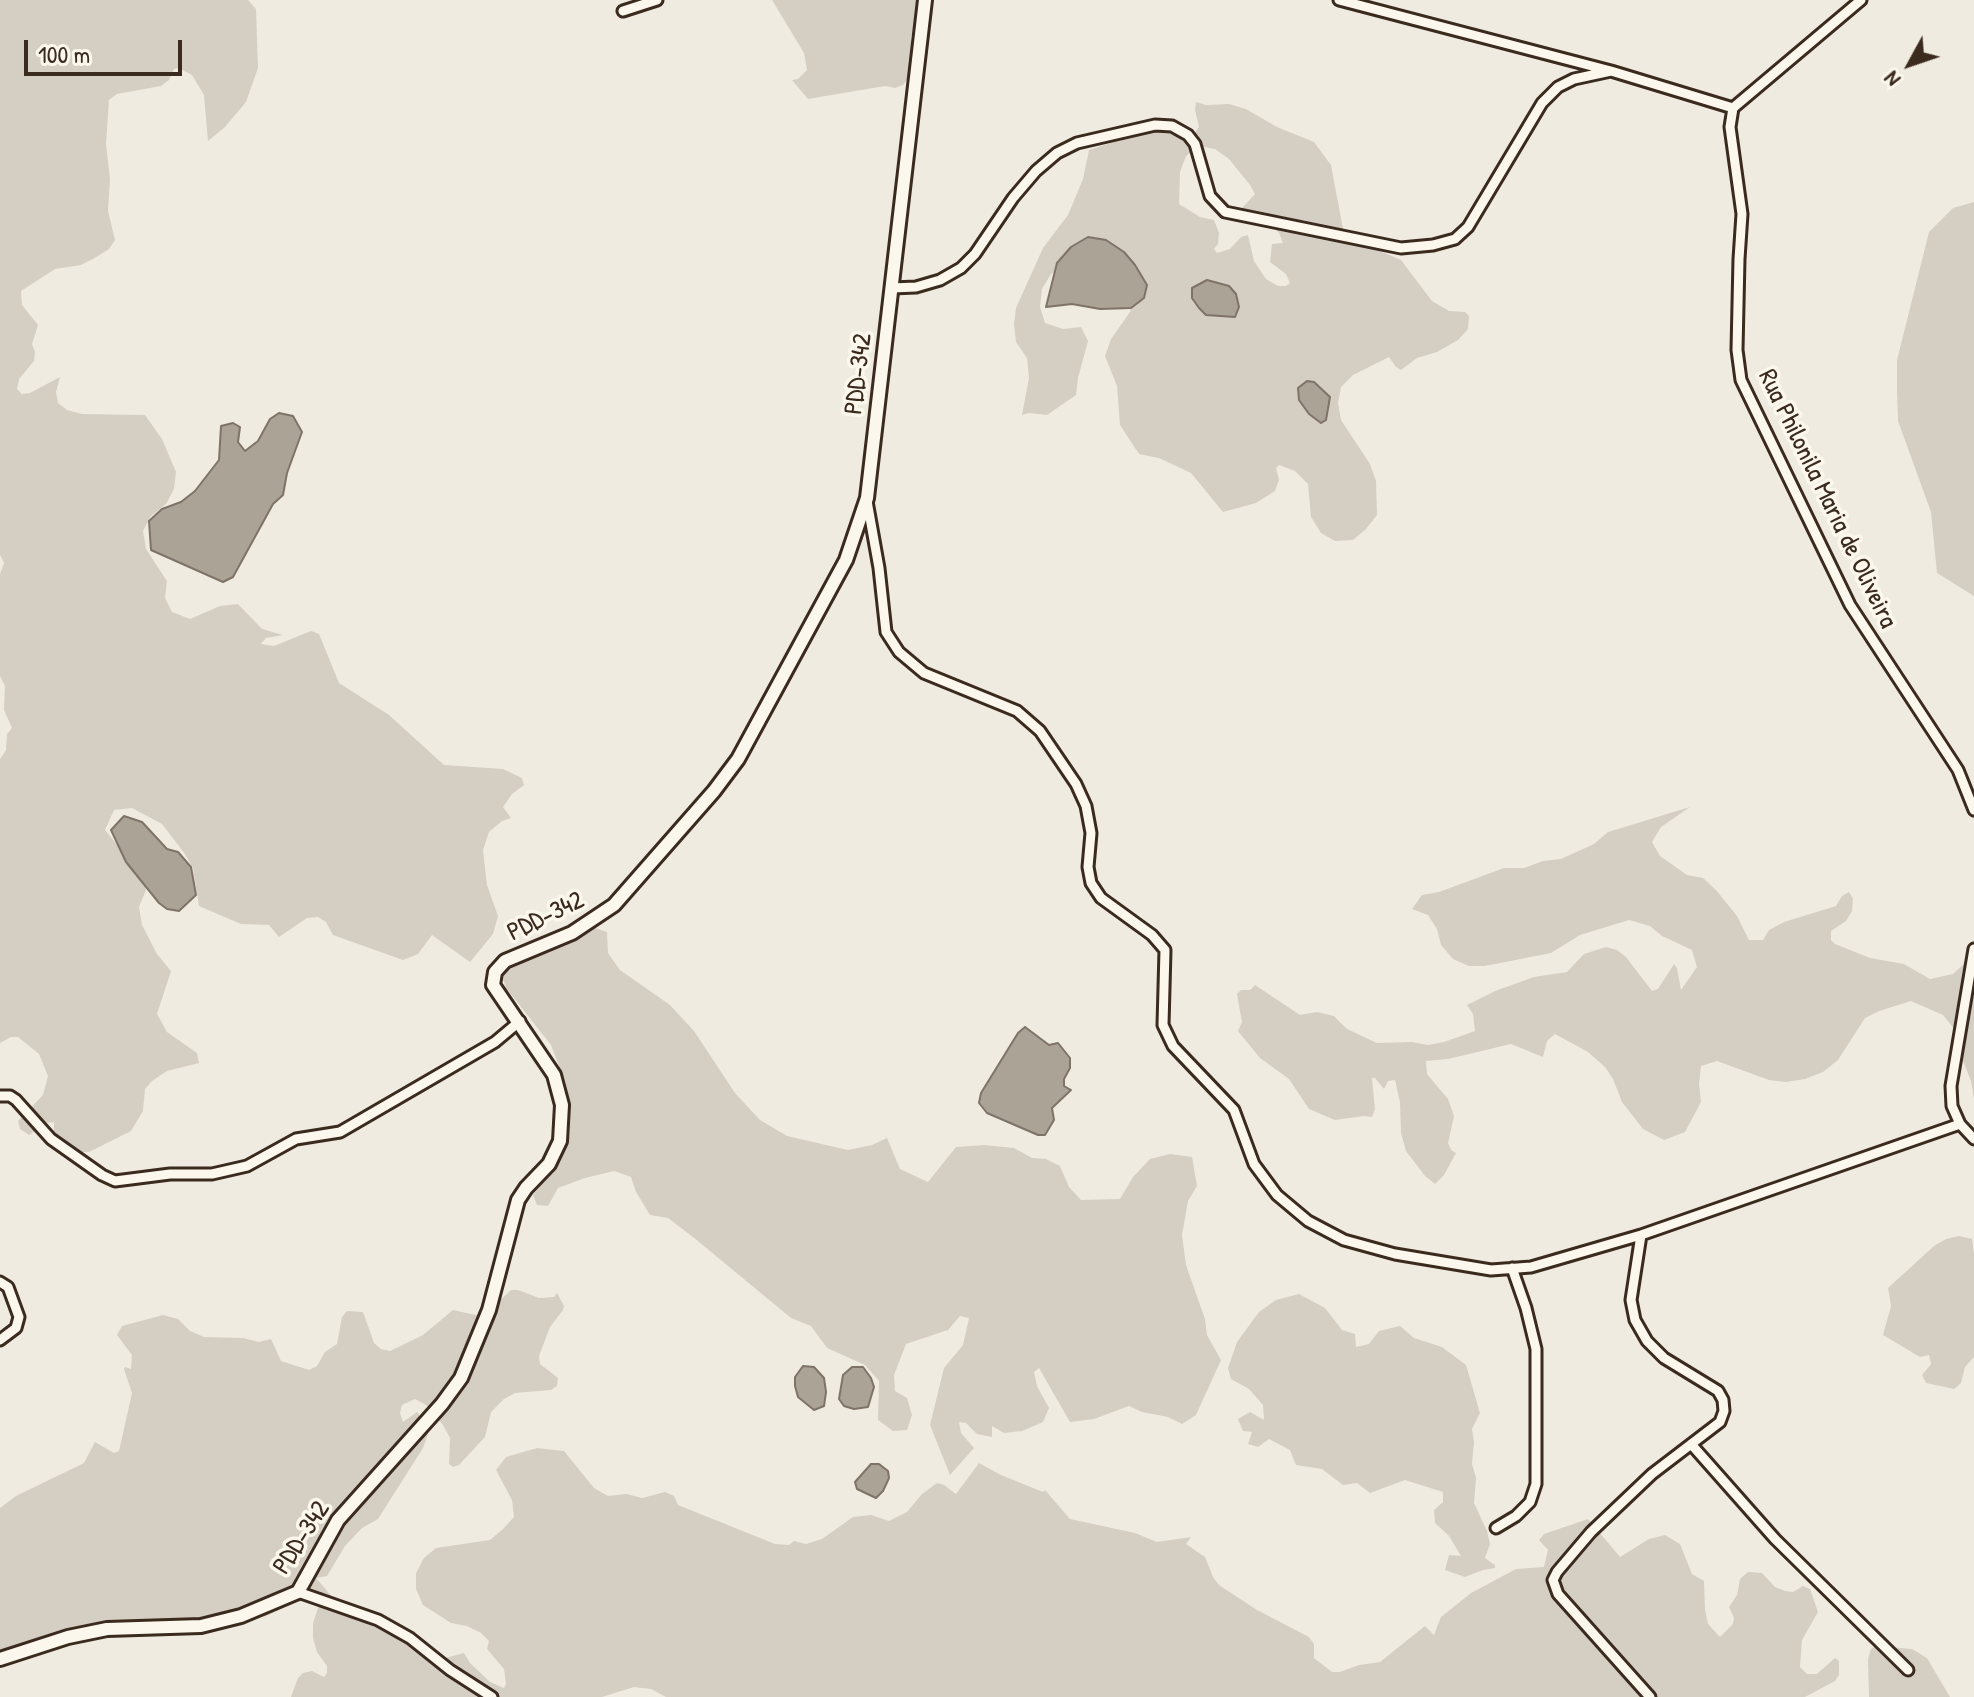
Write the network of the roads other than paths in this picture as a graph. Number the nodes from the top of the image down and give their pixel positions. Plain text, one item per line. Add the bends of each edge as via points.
1 (657, 0) edge
2 (925, 0) edge
3 (1339, 0) edge
4 (1861, 0) edge
5 (623, 11) dead end
6 (1611, 71) junction
7 (1733, 108) junction
8 (892, 288) junction
9 (867, 498) junction
10 (1974, 810) edge
11 (1974, 949) edge
12 (1970, 998) edge
13 (520, 1021) junction
14 (0, 1096) edge
15 (1960, 1124) junction
16 (1974, 1139) edge
17 (1641, 1235) junction
18 (1512, 1268) junction
19 (0, 1282) edge
20 (0, 1340) edge
21 (1691, 1444) junction
22 (1496, 1528) dead end
23 (298, 1592) junction
24 (0, 1659) edge
25 (1908, 1670) dead end
26 (492, 1697) edge
27 (1650, 1697) edge

1 - 5 street
2 - 8 street, PDD-342 / PDD-342
3 - 6 street
4 - 7 street
6 - 7 street
6 - 8 street via 1574,79 1542,103 1468,227 1455,239 1401,248 1225,212 1210,196 1188,135 1155,125 1077,143 1057,153 1029,180 961,268 916,287
7 - 10 street, Rua Philonila Maria de Oliveira via 1730,127 1742,214 1737,350 1741,380 1850,605 1958,770
8 - 9 street, PDD-342 / PDD-342
9 - 13 street, PDD-342 / PDD-342 via 846,560 738,759 714,791 614,905 572,933 505,961 495,972 493,985
9 - 18 street via 886,632 899,652 924,673 1017,711 1040,731 1086,806 1091,883 1101,898 1165,950 1163,1025 1173,1046 1234,1110 1254,1164 1277,1195 1308,1221 1344,1240 1438,1263
11 - 12 street
12 - 15 street via 1951,1086
13 - 14 street via 495,1042 340,1132 296,1139 247,1166 212,1174 115,1181 51,1139 16,1100
13 - 23 street, PDD-342 / PDD-342 via 554,1075 562,1105 560,1141 549,1164 518,1200 489,1310 461,1378 338,1520
15 - 16 street
15 - 17 street
17 - 18 street
17 - 21 street via 1631,1300 1635,1320 1664,1358 1718,1391 1723,1400 1720,1422
18 - 22 street via 1536,1349 1536,1484 1530,1502
19 - 20 street via 8,1287 19,1317 16,1328
21 - 25 street via 1775,1539
21 - 27 street via 1591,1532 1553,1580 1558,1594
23 - 24 street, PDD-342 / PDD-342 via 201,1626 107,1629
23 - 26 street via 378,1620

